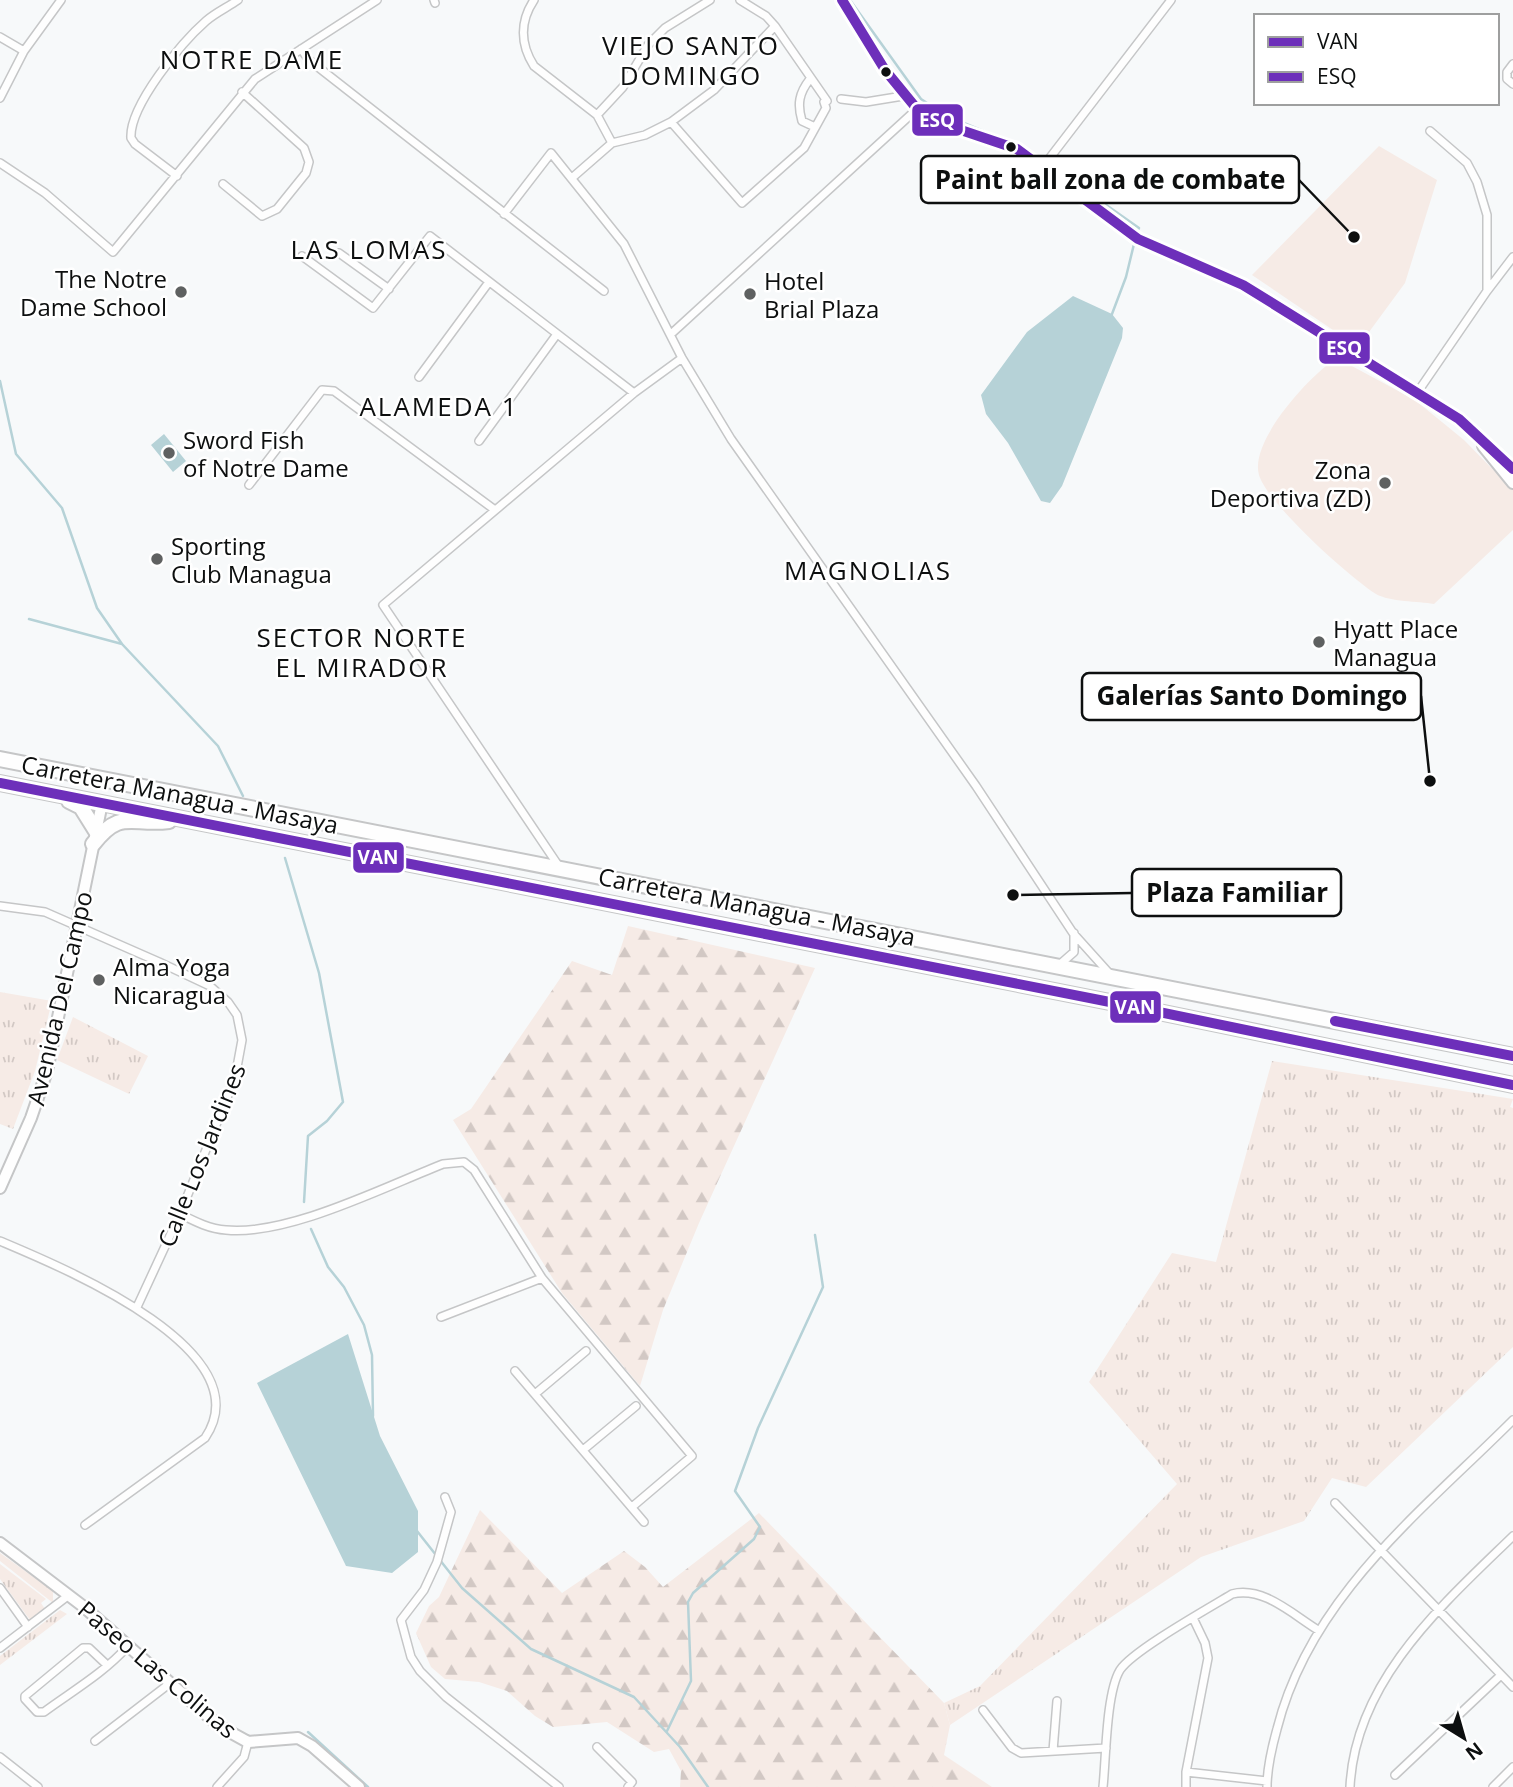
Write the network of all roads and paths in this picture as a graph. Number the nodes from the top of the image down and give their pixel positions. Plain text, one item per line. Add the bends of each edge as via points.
1 (61, 0) edge
2 (238, 0) edge
3 (377, 0) edge
4 (534, 0) edge
5 (710, 0) edge
6 (740, 0) edge
7 (842, 0) edge
8 (1171, 0) edge
9 (699, 2) edge
10 (775, 26) junction
11 (0, 37) edge
12 (301, 49) junction
13 (24, 51) junction
14 (1513, 64) edge
15 (810, 79) junction
16 (1510, 82) edge
17 (242, 92) junction
18 (903, 96) junction
19 (0, 97) edge
20 (841, 99) dead end
21 (917, 109) junction
22 (597, 115) junction
23 (671, 122) junction
24 (815, 127) junction
25 (1430, 131) dead end
26 (612, 144) junction
27 (0, 163) edge
28 (1042, 168) junction
29 (177, 176) junction
30 (573, 177) junction
31 (223, 184) dead end
32 (503, 214) junction
33 (339, 253) dead end
34 (302, 256) dead end
35 (1513, 257) edge
36 (489, 282) junction
37 (389, 289) junction
38 (604, 291) dead end
39 (1486, 291) junction
40 (557, 334) junction
41 (671, 334) junction
42 (682, 358) junction
43 (419, 377) dead end
44 (634, 393) junction
45 (1417, 393) junction
46 (1476, 435) junction
47 (479, 441) dead end
48 (1513, 469) edge
49 (1513, 483) edge
50 (249, 485) dead end
51 (495, 510) junction
52 (5, 760) edge
53 (0, 783) edge
54 (59, 795) junction
55 (212, 800) junction
56 (102, 803) junction
57 (181, 819) junction
58 (94, 837) junction
59 (561, 868) junction
60 (0, 906) edge
61 (78, 927) junction
62 (1073, 933) junction
63 (1058, 966) junction
64 (1118, 978) junction
65 (1513, 1056) edge
66 (1513, 1086) edge
67 (0, 1188) edge
68 (180, 1214) junction
69 (0, 1241) edge
70 (542, 1278) junction
71 (137, 1307) junction
72 (441, 1317) dead end
73 (586, 1351) dead end
74 (515, 1371) dead end
75 (535, 1394) junction
76 (636, 1406) dead end
77 (1513, 1420) edge
78 (583, 1450) junction
79 (445, 1497) dead end
80 (1335, 1503) dead end
81 (632, 1507) junction
82 (644, 1522) dead end
83 (85, 1525) dead end
84 (1513, 1536) edge
85 (0, 1543) edge
86 (1381, 1549) junction
87 (0, 1588) edge
88 (69, 1595) junction
89 (1436, 1610) junction
90 (1193, 1618) junction
91 (28, 1627) junction
92 (1318, 1630) junction
93 (127, 1647) junction
94 (0, 1648) edge
95 (107, 1665) junction
96 (1501, 1675) junction
97 (169, 1684) junction
98 (1513, 1687) edge
99 (1057, 1701) dead end
100 (984, 1710) dead end
101 (95, 1741) dead end
102 (248, 1742) junction
103 (597, 1747) dead end
104 (1106, 1748) junction
105 (1053, 1751) junction
106 (0, 1757) edge
107 (1513, 1767) edge
108 (1186, 1772) junction
109 (1395, 1775) dead end
110 (1267, 1784) edge
111 (38, 1787) edge
112 (217, 1787) edge
113 (359, 1787) edge
114 (559, 1787) edge
115 (628, 1787) edge
116 (1103, 1787) edge
117 (1186, 1787) edge
118 (1350, 1787) edge
119 (1493, 1787) edge

1 - 13 street
2 - 29 street via 206,20 160,74 132,120 135,144
3 - 12 street
4 - 22 street via 523,27 527,55 534,66
5 - 9 street
6 - 10 street
7 - 18 street
8 - 28 street
9 - 22 street via 648,45 623,87
10 - 15 street
10 - 23 street via 714,90
11 - 13 street
12 - 17 street via 266,70
12 - 32 street
13 - 19 street
14 - 16 street via 1507,72
15 - 24 street via 826,102
15 - 24 street via 799,96 799,111 802,121
17 - 29 street
17 - 31 street via 304,148 309,162 306,173 277,209 262,216
18 - 20 street via 866,102
18 - 21 street
21 - 28 street via 946,125 1017,149
21 - 41 street
22 - 26 street
23 - 24 street via 741,203 804,148
23 - 26 street
25 - 39 street via 1467,163 1477,181 1488,215
26 - 30 street
27 - 29 street via 113,252
28 - 45 street via 1130,234 1243,285
30 - 32 street via 551,153
30 - 41 street via 624,244
32 - 38 street
33 - 37 street
34 - 37 street via 373,308
35 - 39 street
36 - 37 street via 430,236
36 - 40 street
36 - 43 street
39 - 45 street
40 - 44 street
40 - 47 street
41 - 42 street
42 - 44 street
42 - 62 street via 730,439 976,786
44 - 51 street
45 - 46 street
46 - 48 street
46 - 49 street
50 - 51 street via 322,390 334,391
51 - 59 street via 383,605
52 - 55 highway, Carretera Managua - Masaya
52 - 56 highway via 93,786
53 - 54 highway, Carretera Managua - Masaya
54 - 56 highway, Carretera Managua - Masaya
54 - 58 highway via 81,807
55 - 56 highway via 190,804 121,790
55 - 59 highway, Carretera Managua - Masaya
56 - 57 highway, Carretera Managua - Masaya
56 - 58 street, Avenida Del Campo
57 - 58 highway via 153,823 121,820
57 - 66 highway, Carretera Managua - Masaya
58 - 61 street, Avenida Del Campo
59 - 63 highway, Carretera Managua - Masaya
60 - 61 street, Calle Los Jardines via 45,912
61 - 67 street, Avenida Del Campo via 47,1071 32,1118
61 - 68 street, Calle Los Jardines via 210,986 237,1015 242,1040 235,1078
62 - 63 street via 1074,952
62 - 64 street via 1099,964
63 - 64 highway, Carretera Managua - Masaya
64 - 65 highway, Carretera Managua - Masaya
68 - 70 street via 223,1230 262,1229 443,1164 464,1162 474,1170
68 - 71 street, Calle Los Jardines
69 - 71 street
70 - 72 street
70 - 81 street via 692,1456
71 - 83 street via 193,1354 208,1375 218,1397 215,1422 205,1438
73 - 75 street
74 - 75 street
75 - 78 street
76 - 78 street
77 - 86 street
78 - 81 street
79 - 114 street via 451,1512 437,1562 424,1590 401,1620 411,1657 446,1697
80 - 86 street
81 - 82 street
84 - 89 street
85 - 88 street, Paseo Las Colinas
86 - 89 street
86 - 92 street
87 - 91 street
88 - 91 street
88 - 93 street, Paseo Las Colinas
89 - 96 street
89 - 118 street via 1392,1668 1358,1731
90 - 92 street via 1245,1591 1258,1593
90 - 104 street via 1120,1669
90 - 108 street via 1208,1658
91 - 94 street
92 - 110 street via 1285,1696
93 - 95 street
93 - 97 street, Paseo Las Colinas
95 - 95 street via 44,1712 37,1712 25,1699 83,1648
96 - 98 street
96 - 109 street
97 - 101 street
97 - 102 street, Paseo Las Colinas via 219,1726
99 - 105 street
100 - 105 street via 1012,1748 1021,1753
102 - 112 street via 244,1757
102 - 113 street, Paseo Las Colinas via 298,1738
103 - 115 street via 632,1782
104 - 105 street
104 - 116 street
106 - 111 street
107 - 119 street
108 - 110 street
108 - 117 street

